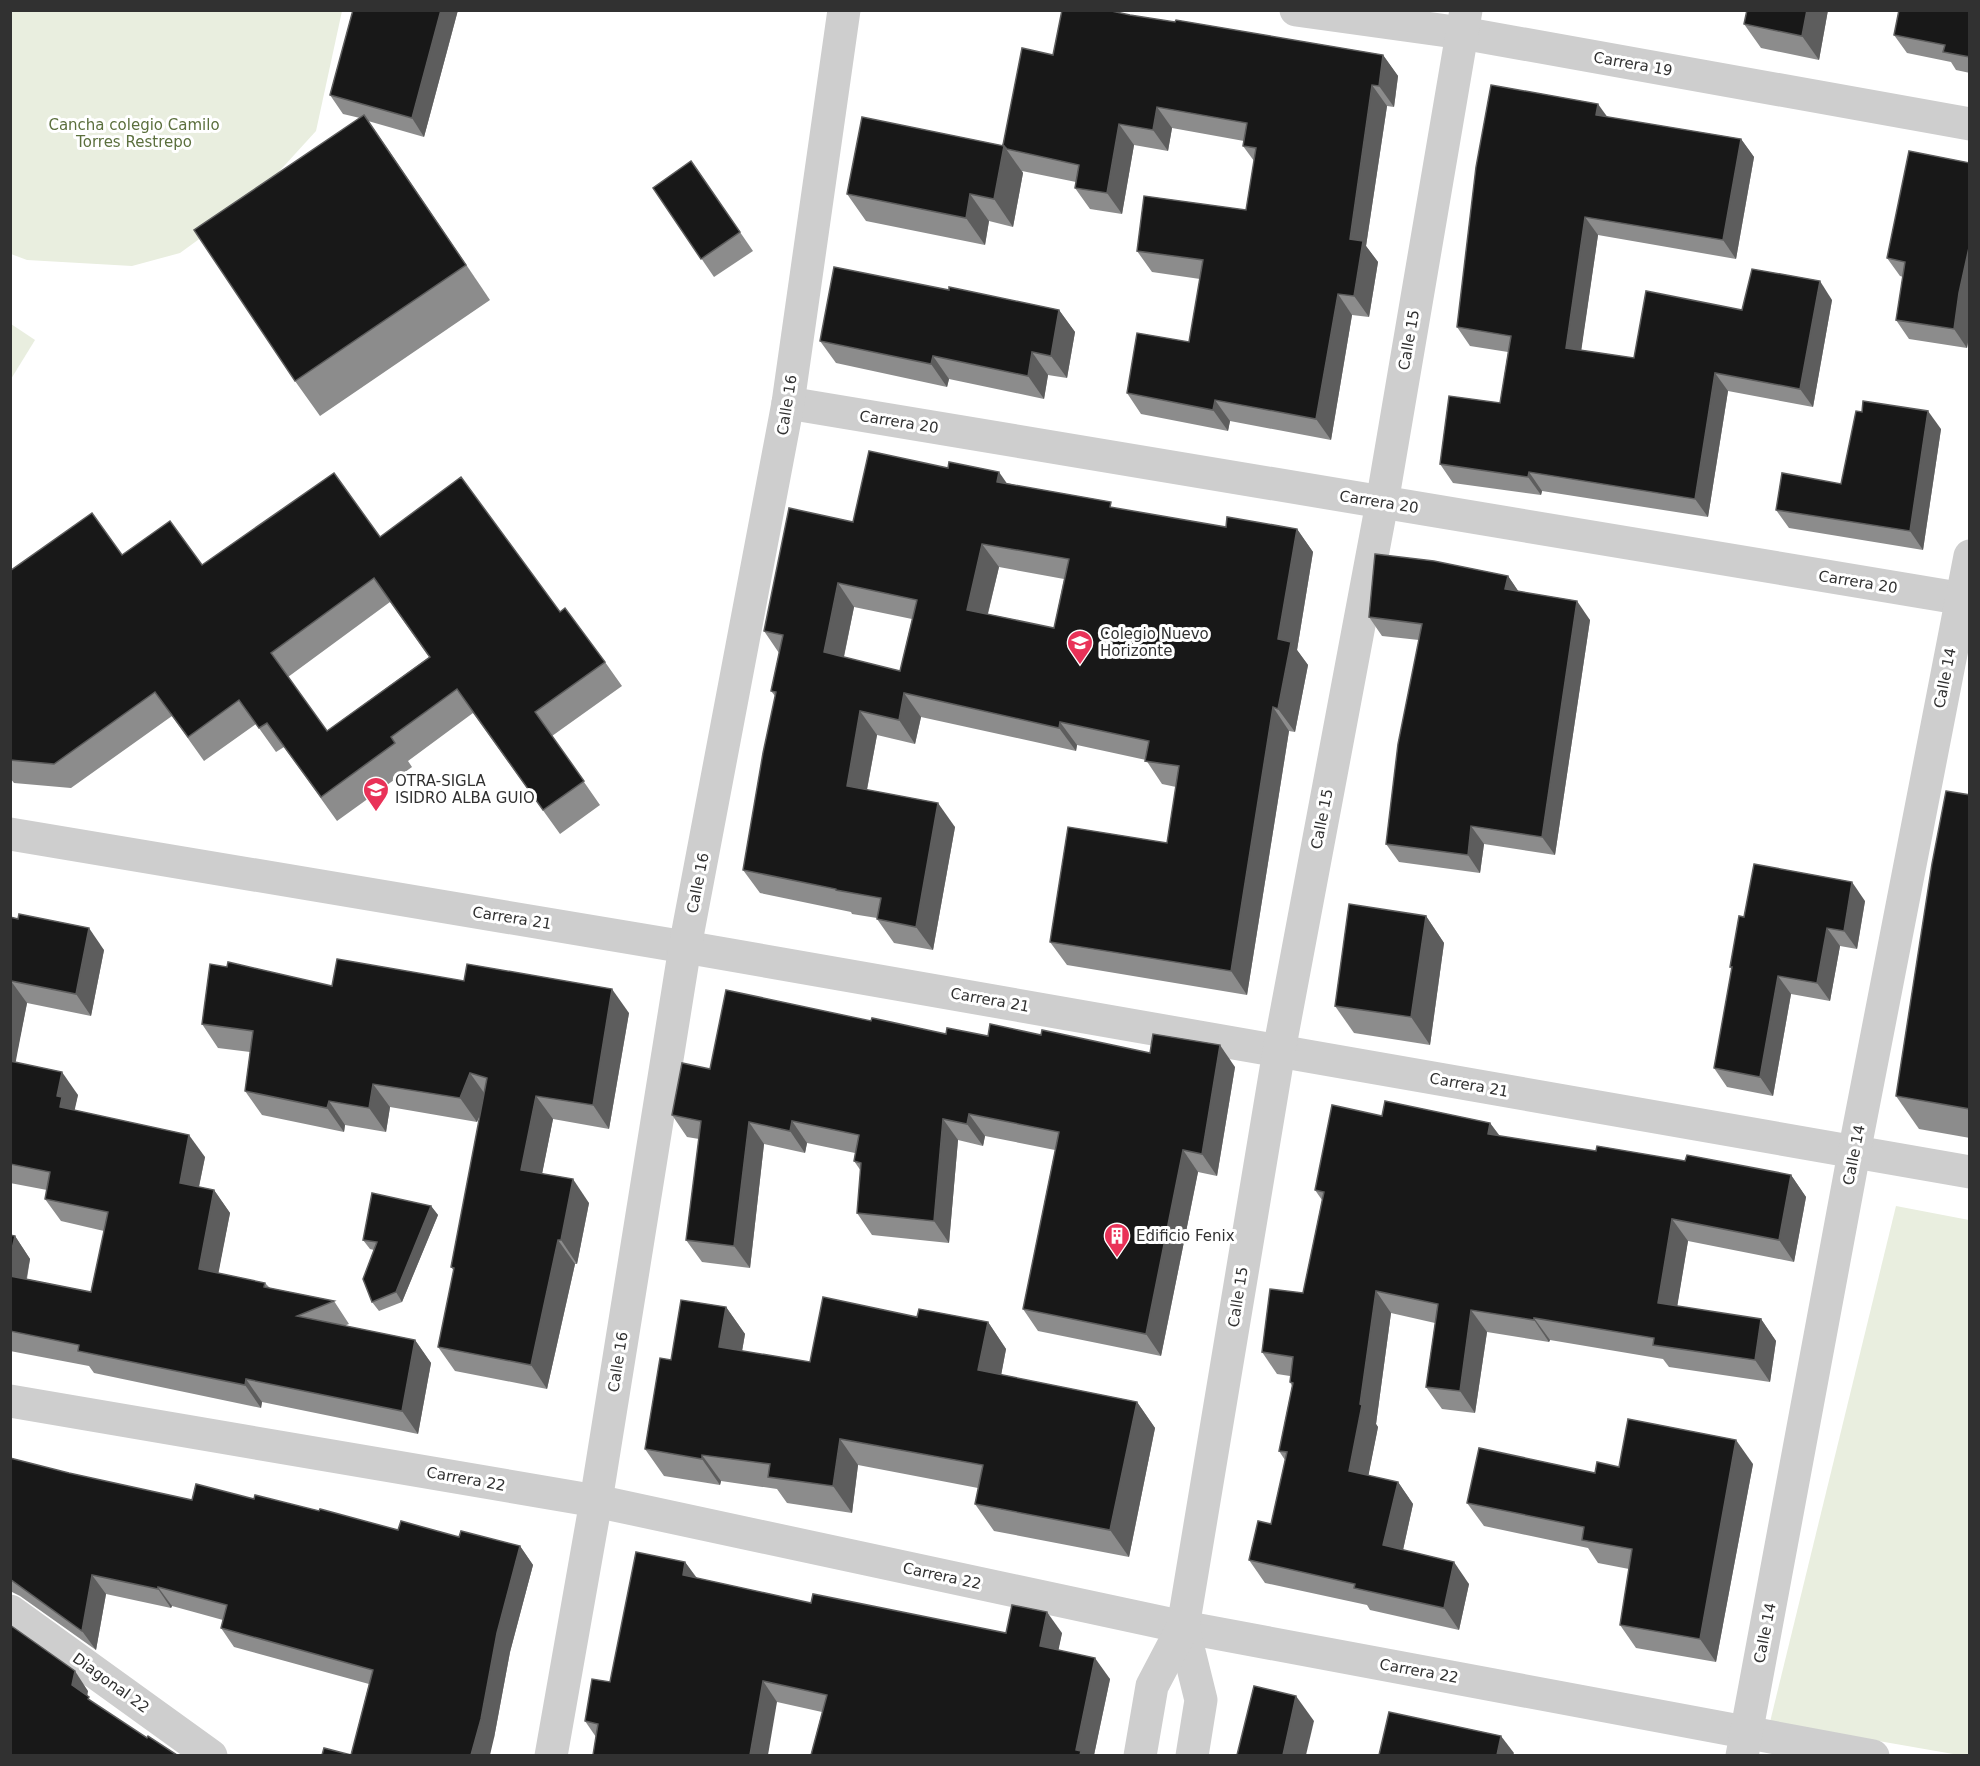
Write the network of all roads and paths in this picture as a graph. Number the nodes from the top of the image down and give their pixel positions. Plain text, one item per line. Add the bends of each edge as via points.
1 (844, 10) edge
2 (1296, 10) edge
3 (1464, 22) edge
4 (1970, 124) edge
5 (788, 403) junction
6 (1382, 503) junction
7 (1970, 556) edge
8 (1965, 600) edge
9 (10, 834) edge
10 (686, 947) junction
11 (1279, 1051) junction
12 (1854, 1153) junction
13 (1970, 1172) edge
14 (10, 1401) edge
15 (596, 1501) junction
16 (10, 1611) edge
17 (1183, 1627) junction
18 (1744, 1743) edge
19 (211, 1755) edge
20 (551, 1755) edge
21 (1140, 1755) edge
22 (1192, 1755) edge
23 (1873, 1755) edge

1 - 5 street, Calle 16
2 - 3 street, Carrera 19
3 - 4 street, Carrera 19
3 - 6 street, Calle 15
5 - 6 street, Carrera 20
5 - 10 street, Calle 16
6 - 8 street, Carrera 20
6 - 11 street, Calle 15
7 - 8 street, Calle 14
8 - 12 street, Calle 14
9 - 10 street, Carrera 21
10 - 11 street, Carrera 21
10 - 15 street, Calle 16
11 - 12 street, Carrera 21
11 - 17 street, Calle 15
12 - 13 street, Carrera 21
12 - 18 street, Calle 14
14 - 15 street, Carrera 22
15 - 17 street, Carrera 22
15 - 20 street, Calle 16
16 - 19 street, Diagonal 22
17 - 18 street, Carrera 22
17 - 21 street, Calle 15 via 1152,1686
17 - 22 street, Calle 15 via 1201,1700
18 - 23 street, Carrera 22

